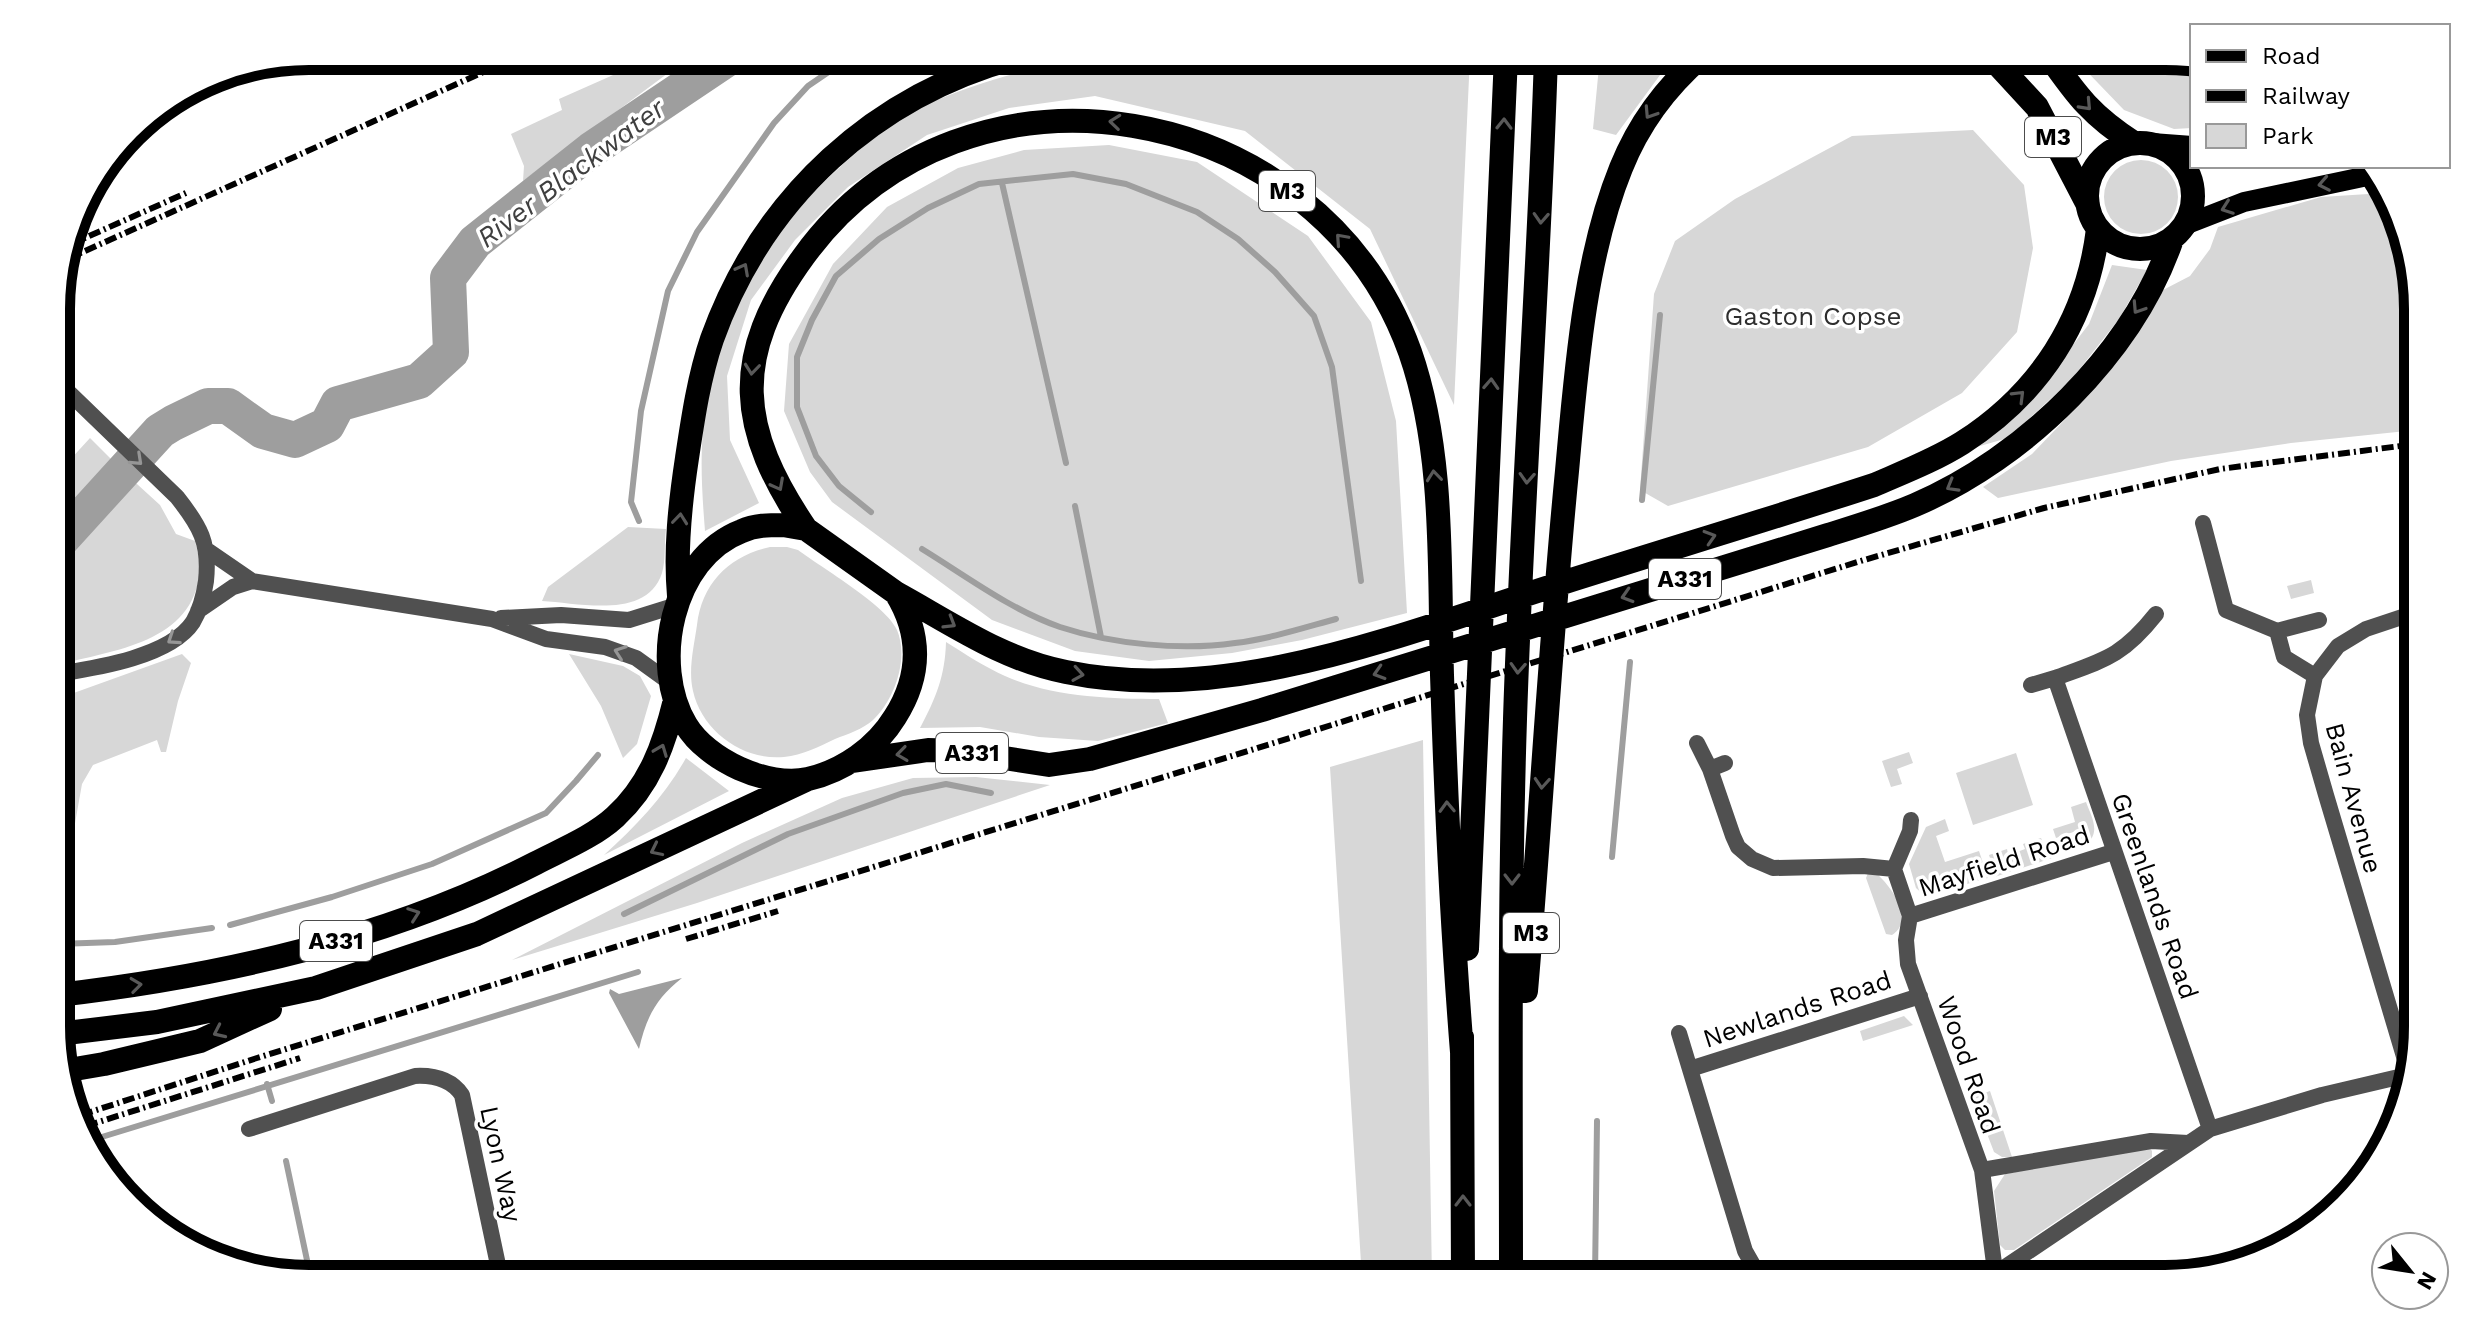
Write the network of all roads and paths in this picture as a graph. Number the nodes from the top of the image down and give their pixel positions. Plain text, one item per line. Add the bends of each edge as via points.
1 (981, 70) edge
2 (1505, 70) edge
3 (1546, 70) edge
4 (1688, 70) edge
5 (2003, 70) edge
6 (2059, 70) edge
7 (2143, 143) junction
8 (2190, 146) edge
9 (2363, 177) edge
10 (2088, 205) junction
11 (2098, 229) junction
12 (2179, 232) junction
13 (71, 396) edge
14 (2203, 523) dead end
15 (806, 529) junction
16 (207, 550) junction
17 (252, 581) junction
18 (896, 593) junction
19 (678, 600) junction
20 (198, 611) junction
21 (2156, 614) dead end
22 (2404, 617) edge
23 (492, 619) junction
24 (2319, 620) dead end
25 (2277, 631) junction
26 (70, 672) edge
27 (2315, 676) junction
28 (2055, 678) junction
29 (2031, 685) dead end
30 (674, 693) junction
31 (1697, 743) dead end
32 (853, 761) junction
33 (806, 780) junction
34 (1913, 814) dead end
35 (2113, 852) junction
36 (1894, 869) junction
37 (1910, 916) junction
38 (316, 988) junction
39 (70, 994) edge
40 (1920, 996) junction
41 (70, 1032) edge
42 (1679, 1033) dead end
43 (1462, 1052) junction
44 (2402, 1055) edge
45 (74, 1069) edge
46 (1690, 1069) junction
47 (2399, 1074) edge
48 (249, 1129) dead end
49 (2210, 1129) junction
50 (2188, 1143) junction
51 (1511, 1160) junction
52 (1982, 1170) junction
53 (1463, 1264) edge
54 (1511, 1264) edge
55 (1753, 1264) edge
56 (1992, 1264) edge
57 (2012, 1264) edge
58 (498, 1265) edge

19 -> 1 highway via 678,528 703,370 726,303 754,249 806,181 863,131 946,82
43 -> 2 highway, M3
3 -> 51 highway, M3 via 1515,717
4 -> 51 highway, M3 via 1651,111 1630,147 1599,245 1581,341 1561,526
5 - 10 highway, M3 via 2037,107
6 -> 7 highway, M3 via 2099,119
7 - 8 main road
7 - 10 highway via 2108,154 2098,164 2087,190
7 - 12 highway via 2179,158 2193,184 2194,200
9 -> 12 main road via 2244,202
10 - 11 highway
11 - 12 highway via 2133,249 2160,246
18 -> 11 highway, A331 via 1004,652 1044,667 1098,677 1196,679 1279,667 1391,637 1874,485 1963,442 2021,394 2062,342 2087,288
12 -> 32 highway, A331 via 2127,326 2073,393 2010,450 1917,505 1090,759 1049,765 937,750
13 -> 16 street via 177,497 194,518
14 - 25 street via 2226,610
15 - 18 highway
15 - 19 highway via 773,525 739,531 704,559
43 -> 15 highway, M3 via 1428,421 1395,318 1360,261 1298,199 1243,163 1184,137 1093,120 986,132 901,166 838,216 790,274 760,332 752,405 758,437 784,497
16 - 17 street
16 - 20 street
17 - 20 street
17 - 23 street
18 - 32 highway via 916,637 912,684 891,723
19 - 23 street via 629,620 561,615
19 - 30 highway via 669,645
20 -> 26 street via 192,624 156,650
21 - 28 street via 2137,639 2113,656
22 - 27 street, Bain Avenue via 2349,637
30 -> 23 street via 660,673 627,654 546,639
24 - 25 street
25 - 27 street via 2284,657
27 - 44 street, Bain Avenue via 2307,715 2311,743
28 - 29 street
28 - 35 street, Greenlands Road
30 - 33 highway via 693,736 731,765 763,776
39 -> 30 highway, A331 via 164,982 283,956 360,934 507,878 616,816 660,755
31 - 36 street via 1717,766 1738,847 1757,862 1773,868
32 - 33 highway
33 -> 38 highway, A331 via 477,934
34 - 36 street
35 - 37 street, Mayfield Road
35 - 49 street, Greenlands Road
36 - 37 street, Wood Road
37 - 40 street, Wood Road via 1908,964
38 - 41 highway, A331 via 157,1022
38 -> 45 highway via 200,1041
40 - 46 street, Newlands Road
40 - 52 street, Wood Road
42 - 46 street, Newlands Road
53 -> 43 highway, M3
46 - 55 street, Newlands Road
47 - 49 street, Bain Avenue
48 - 58 street, Lyon Way via 415,1076 451,1083 462,1095
49 - 50 street, Bain Avenue
50 - 52 street via 2151,1141
50 - 57 street, Bain Avenue
51 - 54 highway, M3
52 - 56 street, Wood Road

